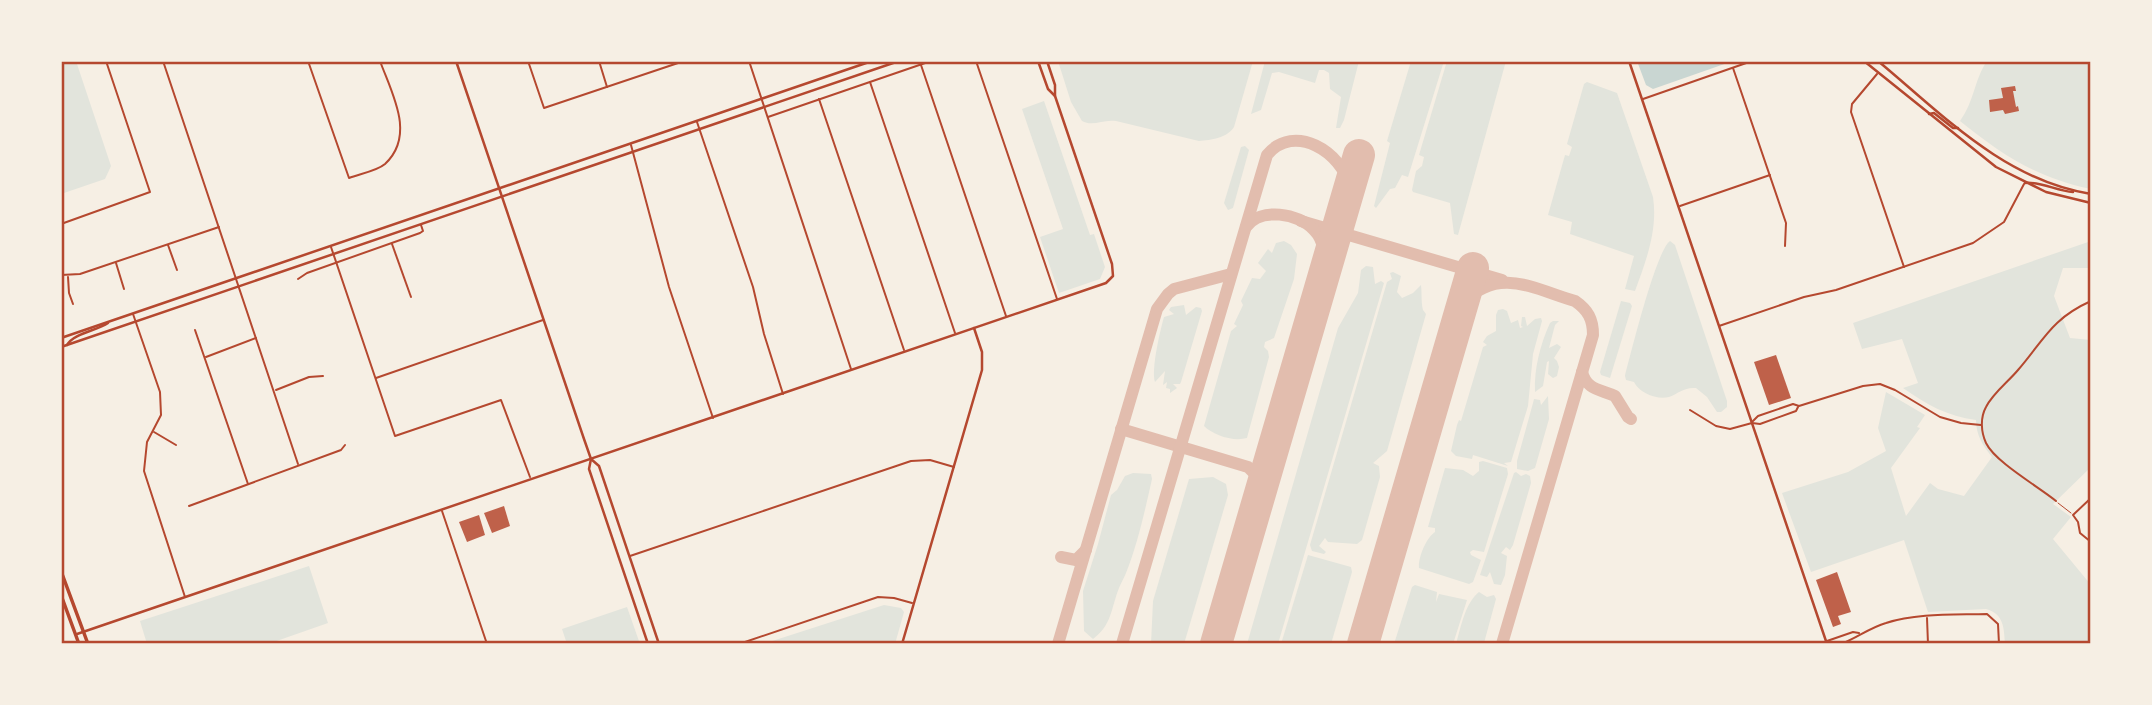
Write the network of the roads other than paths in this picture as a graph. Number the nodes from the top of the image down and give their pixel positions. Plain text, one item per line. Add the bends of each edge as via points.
1 (106, 61) edge
2 (163, 61) edge
3 (308, 61) edge
4 (380, 61) edge
5 (456, 61) edge
6 (528, 61) edge
7 (598, 61) edge
8 (684, 61) edge
9 (749, 61) edge
10 (872, 61) edge
11 (932, 61) edge
12 (976, 61) edge
13 (1038, 61) edge
14 (1046, 61) edge
15 (1629, 61) edge
16 (1752, 61) edge
17 (1864, 61) edge
18 (1878, 61) edge
19 (676, 62) edge
20 (896, 62) edge
21 (921, 65) junction
22 (1733, 68) junction
23 (1878, 73) junction
24 (870, 82) junction
25 (607, 86) junction
26 (1055, 96) junction
27 (762, 99) junction
28 (819, 99) junction
29 (1642, 99) junction
30 (765, 107) junction
31 (1929, 114) junction
32 (768, 117) junction
33 (696, 121) junction
34 (1959, 128) junction
35 (699, 129) junction
36 (631, 144) junction
37 (633, 152) junction
38 (1770, 175) junction
39 (2025, 183) junction
40 (499, 188) junction
41 (2080, 192) junction
42 (2091, 194) edge
43 (502, 197) junction
44 (2091, 203) edge
45 (1679, 207) junction
46 (421, 224) junction
47 (61, 225) edge
48 (219, 227) junction
49 (392, 243) junction
50 (168, 244) junction
51 (331, 246) junction
52 (1785, 246) dead end
53 (334, 254) junction
54 (116, 262) junction
55 (336, 262) junction
56 (1904, 267) junction
57 (177, 271) dead end
58 (61, 275) edge
59 (68, 276) junction
60 (237, 278) junction
61 (298, 279) dead end
62 (239, 286) junction
63 (124, 289) dead end
64 (411, 297) dead end
65 (1057, 300) junction
66 (2091, 301) edge
67 (73, 304) dead end
68 (133, 313) junction
69 (1006, 317) junction
70 (114, 319) junction
71 (544, 320) junction
72 (136, 322) junction
73 (1719, 326) junction
74 (974, 328) junction
75 (195, 330) dead end
76 (956, 335) junction
77 (61, 338) edge
78 (257, 338) junction
79 (67, 345) junction
80 (61, 347) edge
81 (904, 352) junction
82 (205, 357) junction
83 (852, 370) junction
84 (323, 376) dead end
85 (375, 378) junction
86 (275, 391) junction
87 (783, 394) junction
88 (1799, 406) junction
89 (1690, 410) dead end
90 (713, 418) junction
91 (1752, 423) junction
92 (1982, 425) junction
93 (153, 432) junction
94 (176, 445) dead end
95 (345, 445) dead end
96 (591, 459) junction
97 (298, 464) junction
98 (954, 467) junction
99 (531, 479) junction
100 (248, 484) junction
101 (2091, 498) edge
102 (2056, 501) joint
103 (189, 506) dead end
104 (441, 510) junction
105 (2073, 515) junction
106 (2091, 542) edge
107 (629, 556) junction
108 (61, 571) edge
109 (61, 596) edge
110 (186, 597) junction
111 (914, 604) junction
112 (1927, 617) junction
113 (83, 631) junction
114 (1860, 633) junction
115 (75, 634) junction
116 (1826, 643) edge
117 (79, 644) edge
118 (88, 644) edge
119 (487, 644) edge
120 (648, 644) edge
121 (659, 644) edge
122 (739, 644) edge
123 (902, 644) edge
124 (1841, 644) edge
125 (1928, 644) edge
126 (1999, 644) edge

1 - 47 street via 150,192
2 - 48 street
3 - 4 street via 349,178 383,166 399,142 402,123
5 - 40 main road
6 - 25 street via 544,108
7 - 25 street
8 - 19 street
9 - 27 street
10 - 27 main road
11 - 21 street
12 - 65 street
13 - 26 main road
14 - 26 main road
15 - 29 main road
16 - 22 street
17 - 23 main road
18 - 34 main road
19 - 25 street
20 - 30 main road
21 - 24 street
21 - 69 street
22 - 29 street
22 - 38 street
23 - 31 main road
23 - 56 street via 1852,104 1851,112
24 - 28 street
24 - 76 street
26 - 65 main road via 1113,273 1100,286
27 - 30 street
27 - 33 main road
28 - 32 street
28 - 81 street
29 - 45 main road
30 - 32 street
30 - 35 main road
31 - 34 main road
31 - 39 main road via 1987,162
32 - 83 street
33 - 35 street
33 - 36 main road
34 - 41 main road via 2021,172
35 - 37 main road
35 - 87 street via 753,287
36 - 37 street
36 - 40 main road
37 - 43 main road
37 - 90 street via 669,288
38 - 45 street
38 - 52 street via 1786,223
39 - 41 main road
39 - 44 main road
39 - 56 street via 2011,213 1994,231
40 - 43 main road
40 - 51 main road
41 - 42 main road
43 - 46 main road
43 - 71 main road
45 - 73 main road
46 - 49 street via 420,233
46 - 53 main road
48 - 50 street
48 - 60 street
49 - 55 street
49 - 64 street
50 - 54 street
50 - 57 street
51 - 53 street
51 - 60 main road
53 - 55 street
53 - 62 main road
54 - 59 street
54 - 63 street
55 - 61 street
55 - 85 street
56 - 73 street
58 - 59 street
59 - 67 street
60 - 62 street
60 - 68 main road
62 - 72 main road
62 - 78 street
65 - 69 main road
66 - 92 street via 2047,330 1989,402
68 - 70 main road
68 - 72 street
69 - 74 main road
70 - 77 main road
70 - 79 main road
71 - 85 street
71 - 96 main road
72 - 79 main road
72 - 93 street via 160,392 162,415
73 - 91 main road
74 - 76 main road
74 - 98 main road via 982,370
75 - 82 street
76 - 81 main road
78 - 82 street
78 - 86 street
79 - 80 main road
81 - 83 main road
82 - 100 street
83 - 87 main road
84 - 86 street
85 - 99 street via 395,436 501,400
86 - 97 street
87 - 90 main road
88 - 91 street via 1796,411
88 - 91 street via 1758,416
88 - 92 street via 1875,384 1890,387 1940,417
89 - 91 street via 1724,428
90 - 96 main road
91 - 116 main road
92 - 102 street via 1992,452
93 - 94 street
93 - 110 street via 145,450 145,480
95 - 97 street
96 - 99 main road
96 - 107 main road via 598,466
96 - 120 main road via 589,469
97 - 100 street
98 - 107 street via 930,460 911,461
98 - 111 main road
99 - 104 main road
100 - 103 street
101 - 105 street
102 - 105 lane
104 - 110 main road
104 - 119 street
105 - 106 street via 2080,533
107 - 121 main road
108 - 113 main road
109 - 115 main road
110 - 113 main road
111 - 122 street via 878,597
111 - 123 main road
112 - 114 street via 1896,620
112 - 125 street
112 - 126 street via 1987,614 1998,624
113 - 115 main road
113 - 118 main road
114 - 116 street
114 - 124 street
115 - 117 main road

